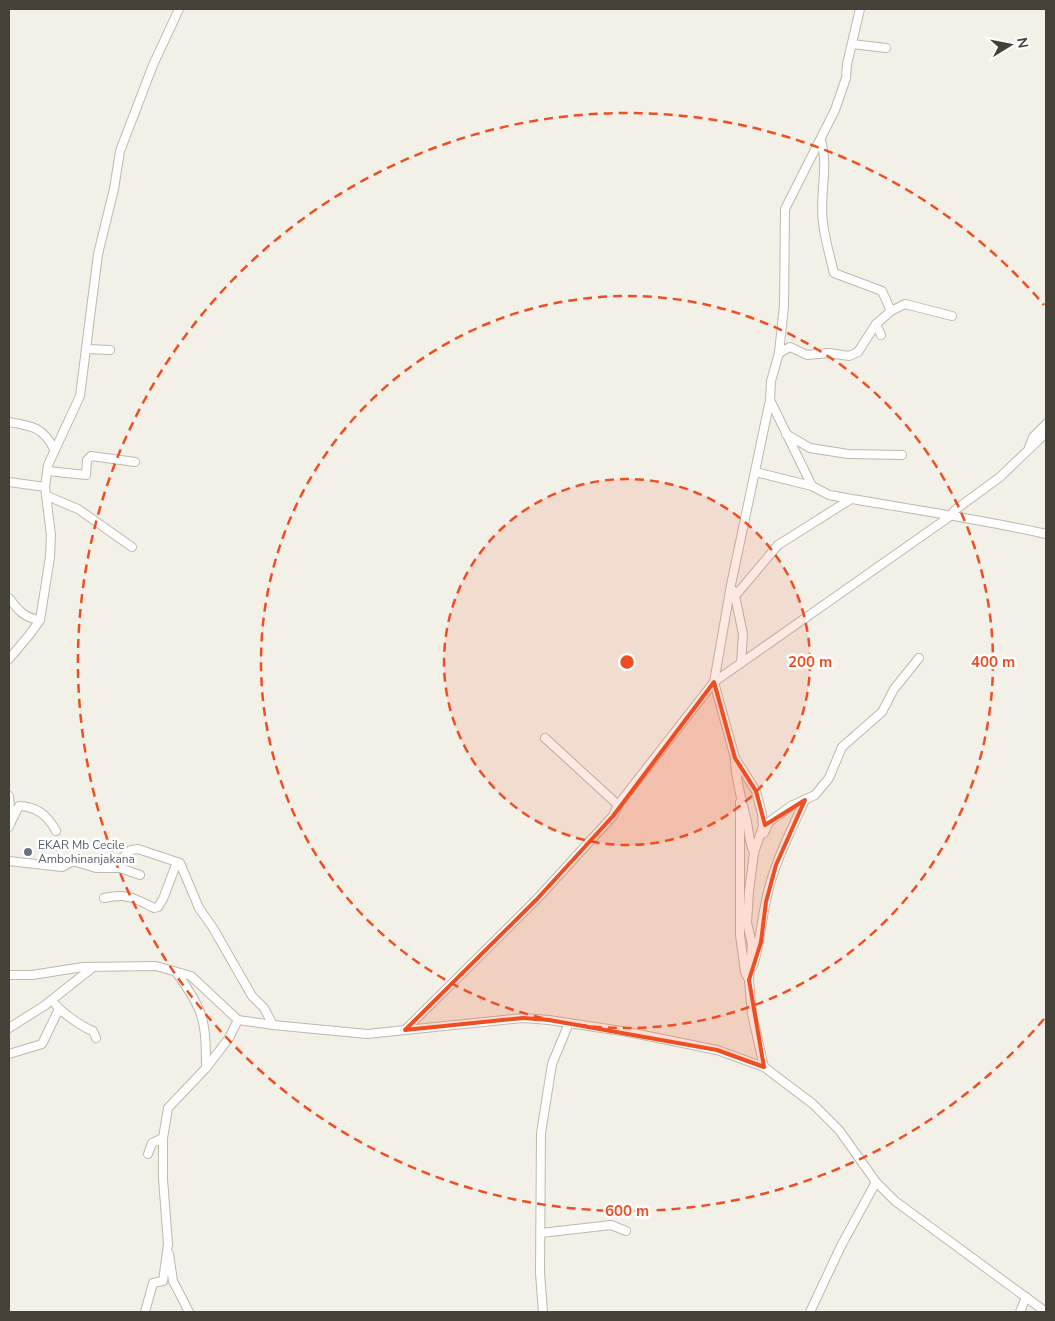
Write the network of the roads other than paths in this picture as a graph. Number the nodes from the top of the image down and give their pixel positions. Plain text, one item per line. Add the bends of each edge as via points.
1 (179, 9) edge
2 (860, 9) edge
3 (852, 44) junction
4 (886, 48) dead end
5 (821, 141) junction
6 (891, 311) junction
7 (952, 316) dead end
8 (876, 324) junction
9 (881, 336) dead end
10 (87, 349) junction
11 (110, 350) dead end
12 (779, 353) junction
13 (770, 400) junction
14 (9, 422) edge
15 (1046, 424) edge
16 (1046, 433) edge
17 (785, 434) junction
18 (54, 449) junction
19 (1029, 449) junction
20 (902, 455) dead end
21 (135, 462) dead end
22 (48, 471) junction
23 (755, 472) junction
24 (9, 482) edge
25 (812, 486) junction
26 (45, 487) junction
27 (47, 496) junction
28 (850, 499) junction
29 (949, 517) junction
30 (1046, 534) edge
31 (132, 547) dead end
32 (731, 585) junction
33 (736, 595) junction
34 (9, 598) edge
35 (40, 620) junction
36 (919, 658) dead end
37 (9, 659) edge
38 (741, 663) junction
39 (714, 682) junction
40 (545, 738) dead end
41 (735, 758) junction
42 (9, 796) edge
43 (805, 800) junction
44 (740, 802) junction
45 (618, 805) junction
46 (10, 824) edge
47 (56, 831) dead end
48 (754, 853) junction
49 (9, 861) edge
50 (177, 862) junction
51 (120, 868) junction
52 (140, 875) dead end
53 (104, 898) dead end
54 (92, 968) junction
55 (176, 972) junction
56 (9, 975) edge
57 (749, 980) junction
58 (52, 999) junction
59 (59, 1008) junction
60 (238, 1020) junction
61 (570, 1023) junction
62 (273, 1025) junction
63 (9, 1028) edge
64 (405, 1030) junction
65 (96, 1038) dead end
66 (9, 1054) edge
67 (764, 1067) junction
68 (206, 1068) junction
69 (163, 1138) junction
70 (148, 1154) dead end
71 (876, 1182) junction
72 (626, 1231) dead end
73 (541, 1233) junction
74 (168, 1244) junction
75 (1026, 1297) junction
76 (145, 1312) edge
77 (189, 1312) edge
78 (543, 1312) edge
79 (810, 1312) edge
80 (1020, 1312) edge
81 (1046, 1312) edge

1 - 10 street via 153,65 120,151 90,301
2 - 3 street
3 - 4 street
3 - 5 street via 846,78
5 - 6 street via 825,152 823,223 834,273 876,286 882,291
5 - 12 street via 785,209 784,306
6 - 7 street via 905,304
6 - 8 street
8 - 9 street
8 - 12 street via 858,352 849,356 830,353 806,355 790,347
10 - 11 street
10 - 18 street via 80,396
12 - 13 street via 771,381
13 - 17 street
13 - 23 street
14 - 18 street via 34,426 47,436
15 - 19 street via 1033,437
16 - 19 street
17 - 20 street via 810,448 848,454
17 - 25 street
18 - 22 street
19 - 29 street via 1000,477
21 - 22 street via 91,456 84,476
22 - 26 street
23 - 25 street
23 - 32 street
24 - 26 street
25 - 28 street via 829,495
26 - 27 street
27 - 31 street via 78,510
27 - 35 street via 50,557
28 - 29 street
28 - 33 street via 778,545
29 - 30 street via 998,523
29 - 38 street
32 - 33 street
32 - 39 street
33 - 38 street via 743,634
34 - 35 street via 29,619
35 - 37 street
36 - 43 street via 894,689 882,712 842,748 820,790
38 - 39 street
39 - 41 street
39 - 45 street
40 - 45 street
41 - 44 street
41 - 48 street via 756,791 762,814 763,826
42 - 46 street
43 - 48 street via 769,822
43 - 57 street via 776,865 766,902 761,942
44 - 48 street
44 - 57 street via 740,936
45 - 64 street via 613,816 537,899
46 - 47 street via 15,810 25,806 40,810
48 - 57 street via 748,907 752,944
49 - 51 street via 62,867 73,861 96,868
50 - 51 street via 131,850 123,857
50 - 53 street via 158,907 119,894
50 - 62 street via 186,875 199,908
51 - 52 street
54 - 55 street via 156,966
54 - 56 street
54 - 58 street
55 - 60 street via 192,976
55 - 68 street via 202,1014 206,1031
57 - 67 street via 752,1014
58 - 59 street
58 - 63 street
59 - 65 street via 93,1032
59 - 66 street via 42,1044
60 - 62 street
60 - 68 street
61 - 64 street via 522,1018
61 - 67 street via 716,1050
61 - 73 street via 552,1064 541,1133
62 - 64 street via 367,1034
67 - 71 street via 814,1104 839,1130
68 - 69 street via 168,1108
69 - 70 street via 152,1144
69 - 74 street
71 - 75 street via 895,1201
71 - 79 street
72 - 73 street via 611,1225
73 - 78 street
74 - 76 street via 163,1281 153,1283
74 - 77 street via 173,1281
75 - 80 street
75 - 81 street

